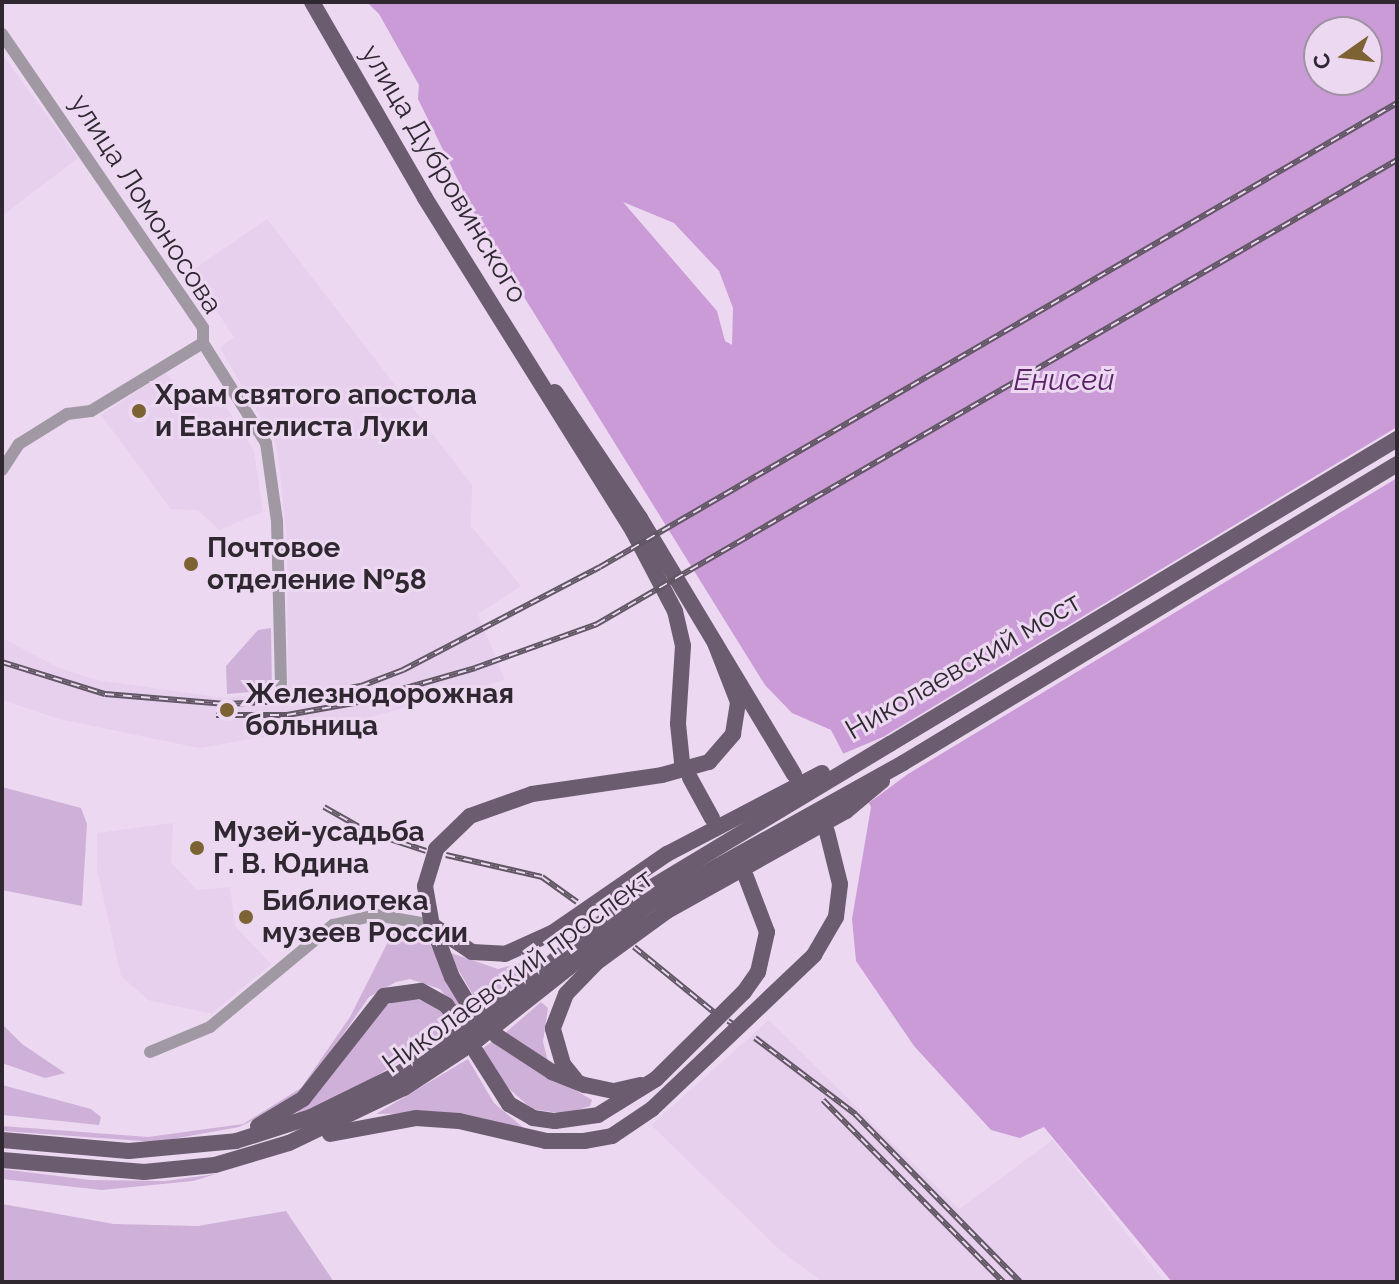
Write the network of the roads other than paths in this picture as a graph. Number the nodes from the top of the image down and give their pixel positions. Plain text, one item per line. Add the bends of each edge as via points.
1 (312, 2) edge
2 (2, 34) edge
3 (203, 343) junction
4 (535, 370) junction
5 (1397, 439) edge
6 (1397, 464) edge
7 (2, 470) edge
8 (715, 643) junction
9 (281, 684) dead end
10 (890, 744) junction
11 (903, 763) junction
12 (794, 774) dead end
13 (712, 818) dead end
14 (827, 832) dead end
15 (746, 877) dead end
16 (432, 925) junction
17 (472, 1010) dead end
18 (458, 1021) dead end
19 (497, 1036) dead end
20 (150, 1052) dead end
21 (476, 1052) dead end
22 (656, 1079) junction
23 (403, 1080) junction
24 (584, 1084) junction
25 (2, 1140) edge
26 (289, 1143) junction
27 (204, 1146) junction
28 (2, 1160) edge

1 - 4 main road, улица Дубровинского via 433,210
2 - 3 street, улица Ломоносова via 203,328
3 - 7 street via 91,411 67,414 19,444
3 - 9 street, улица Ломоносова via 268,449 277,521
4 - 8 main road via 578,421
4 - 13 main road via 675,611 683,646 678,724 686,770
5 - 10 main road, Николаевский мост
6 - 11 main road, Николаевский мост
8 - 12 main road, bridge
8 - 16 main road, bridge via 738,702 733,734 709,762 662,775 532,794 470,816 436,849 425,886
10 - 16 main road, Николаевский мост, bridge via 780,791 712,829 527,947 485,955
10 - 23 main road, Николаевский проспект, bridge via 632,899
11 - 23 main road, Николаевский проспект, bridge via 648,905 477,1040
11 - 24 main road, Николаевский мост, bridge via 846,811 667,911 597,962 559,1006 554,1045
14 - 26 main road, bridge via 840,884 836,917 814,955 652,1109 612,1136 546,1141 459,1121 416,1118
15 - 22 main road, bridge via 767,932 758,972
16 - 17 main road via 452,977
16 - 20 street via 376,915 333,925 210,1027
18 - 27 main road via 446,1005 421,991 384,996 289,1111
19 - 24 main road via 552,1072
21 - 22 main road via 497,1091 520,1112 555,1121 598,1115
22 - 24 main road via 614,1091
23 - 26 main road, Николаевский проспект
23 - 27 main road, Николаевский проспект via 311,1117
25 - 27 main road, Николаевский проспект via 105,1151
26 - 28 main road, Николаевский проспект via 215,1165 144,1172

